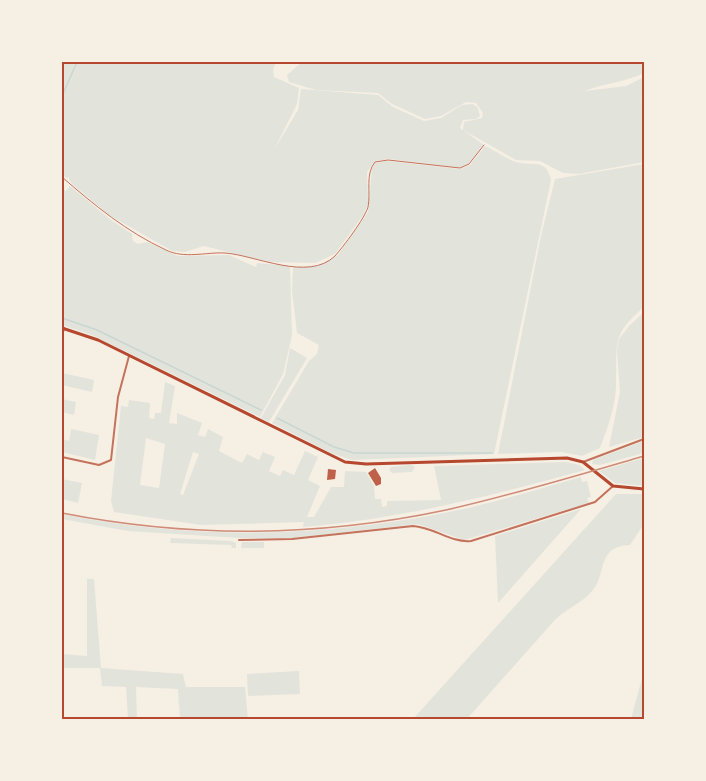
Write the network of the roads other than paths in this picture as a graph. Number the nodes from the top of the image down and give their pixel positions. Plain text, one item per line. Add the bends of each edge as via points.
1 (484, 145) dead end
2 (62, 177) edge
3 (63, 328) edge
4 (62, 338) edge
5 (129, 356) junction
6 (645, 439) edge
7 (62, 457) edge
8 (583, 462) junction
9 (613, 486) junction
10 (645, 489) edge
11 (239, 540) dead end

1 - 2 lane via 469,164 460,168 375,162 365,214 335,256 315,265 267,264 228,253 171,252 113,220
3 - 4 street
3 - 5 main road
5 - 7 street via 118,397 111,460 99,465
5 - 8 main road via 345,462 560,457
6 - 8 street
8 - 9 main road
9 - 10 main road
9 - 11 street via 595,502 471,541 418,526 292,539

